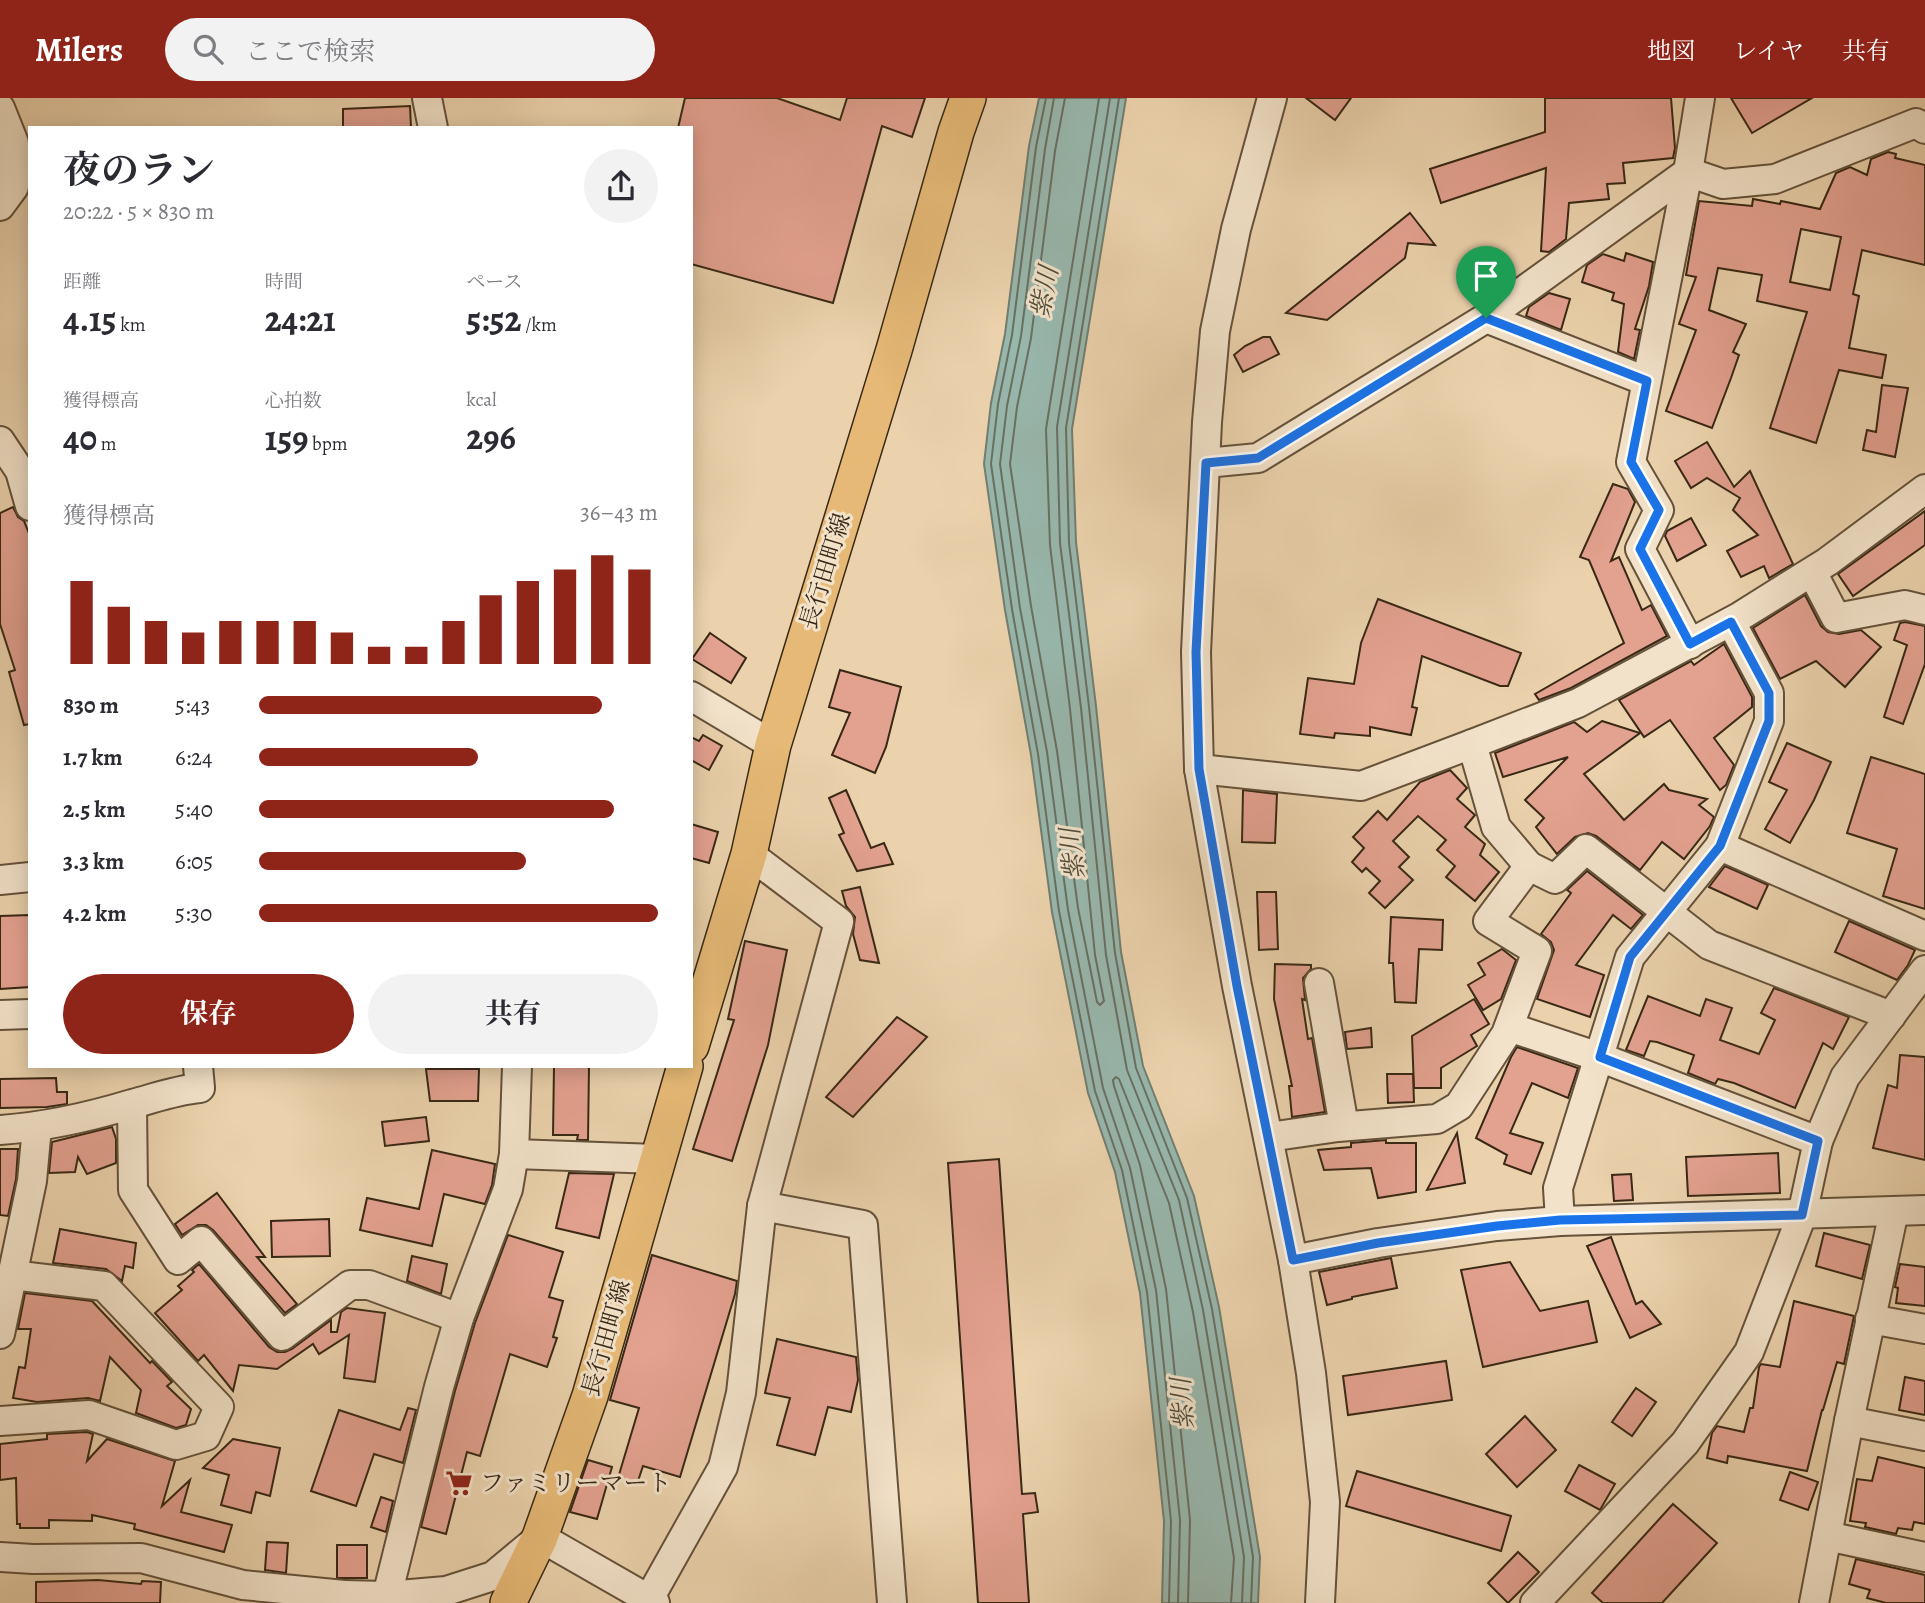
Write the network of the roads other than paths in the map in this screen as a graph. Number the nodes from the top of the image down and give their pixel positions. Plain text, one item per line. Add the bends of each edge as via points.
1 (968, 98) edge
2 (1272, 98) edge
3 (1700, 98) edge
4 (426, 99) edge
5 (0, 108) edge
6 (433, 126) edge
7 (1925, 129) edge
8 (1688, 172) junction
9 (0, 206) edge
10 (1486, 318) junction
11 (1647, 381) junction
12 (0, 441) edge
13 (1206, 463) junction
14 (25, 468) edge
15 (1925, 489) edge
16 (28, 491) edge
17 (1812, 572) junction
18 (1925, 610) edge
19 (1731, 622) junction
20 (1690, 644) junction
21 (693, 697) edge
22 (1472, 744) junction
23 (773, 746) junction
24 (1199, 769) junction
25 (1720, 846) junction
26 (750, 854) junction
27 (1529, 866) junction
28 (28, 877) edge
29 (0, 880) edge
30 (1667, 913) junction
31 (1925, 936) edge
32 (1925, 970) edge
33 (1318, 983) dead end
34 (28, 1014) edge
35 (0, 1015) edge
36 (1891, 1016) junction
37 (1509, 1027) junction
38 (693, 1039) edge
39 (1600, 1057) junction
40 (198, 1068) edge
41 (517, 1068) edge
42 (684, 1068) edge
43 (132, 1105) junction
44 (1344, 1126) junction
45 (37, 1127) junction
46 (0, 1130) edge
47 (1269, 1137) junction
48 (1818, 1141) junction
49 (514, 1154) junction
50 (657, 1159) junction
51 (762, 1206) junction
52 (1925, 1210) edge
53 (1894, 1211) junction
54 (1802, 1215) junction
55 (1560, 1220) junction
56 (11, 1235) edge
57 (1293, 1260) junction
58 (12, 1275) junction
59 (459, 1318) junction
60 (1870, 1319) junction
61 (1925, 1329) edge
62 (0, 1334) edge
63 (0, 1421) edge
64 (1849, 1421) junction
65 (1925, 1436) edge
66 (1827, 1536) junction
67 (540, 1537) junction
68 (0, 1557) edge
69 (1925, 1557) edge
70 (387, 1596) junction
71 (338, 1599) edge
72 (1543, 1600) edge
73 (652, 1601) edge
74 (508, 1603) edge
75 (892, 1603) edge
76 (1320, 1603) edge
77 (1814, 1603) edge

1 - 23 main road, 長行田町線
2 - 13 street via 1236,229 1215,331
3 - 8 street
4 - 6 street
5 - 9 street via 14,143 14,187
7 - 8 street via 1916,123 1775,179 1723,184
8 - 10 street
8 - 11 street
10 - 11 street
10 - 13 street via 1258,458
11 - 20 street via 1631,462 1659,510 1640,549
12 - 14 street
13 - 24 street via 1196,652
14 - 16 street
15 - 17 street
17 - 18 street via 1836,618 1905,605
17 - 19 street
19 - 20 street
19 - 25 street via 1769,693 1769,721
20 - 22 street via 1578,703
21 - 23 street
22 - 24 street via 1361,786
22 - 27 street via 1496,827
23 - 26 main road, 長行田町線
24 - 47 street
25 - 30 street
25 - 31 street
26 - 38 main road, 長行田町線
26 - 51 street via 839,922
27 - 30 street via 1555,880 1586,849
27 - 37 street via 1488,921 1537,951
28 - 29 street
30 - 36 street via 1709,945
30 - 39 street via 1630,957
32 - 36 street
33 - 44 street
34 - 35 street
36 - 48 street via 1845,1077
37 - 39 street
37 - 44 street via 1459,1106 1437,1119
39 - 48 street
39 - 55 street via 1558,1188
40 - 43 street via 200,1088 177,1090
41 - 49 street
42 - 50 main road, 長行田町線
43 - 45 street
43 - 59 street via 133,1190 178,1260 201,1241 282,1336 350,1285 369,1285
44 - 47 street
45 - 46 street
45 - 56 street via 32,1181
47 - 57 street
48 - 54 street
49 - 50 street
49 - 59 street via 508,1189
50 - 67 main road, 長行田町線 via 590,1396
51 - 73 street via 741,1393 723,1467
51 - 75 street via 863,1225
52 - 53 street
53 - 54 street
53 - 60 street
54 - 55 street
54 - 72 street via 1749,1352 1685,1443
55 - 57 street via 1378,1243
56 - 58 street
57 - 76 street via 1325,1502
58 - 62 street
58 - 63 street via 104,1286 219,1407 206,1436 176,1445 89,1415
59 - 70 street
60 - 61 street
60 - 64 street
64 - 65 street
64 - 66 street
66 - 69 street
66 - 77 street
67 - 70 street via 492,1576 446,1591
67 - 73 street
67 - 74 main road, 長行田町線
68 - 71 street via 141,1558 243,1585
70 - 71 street

